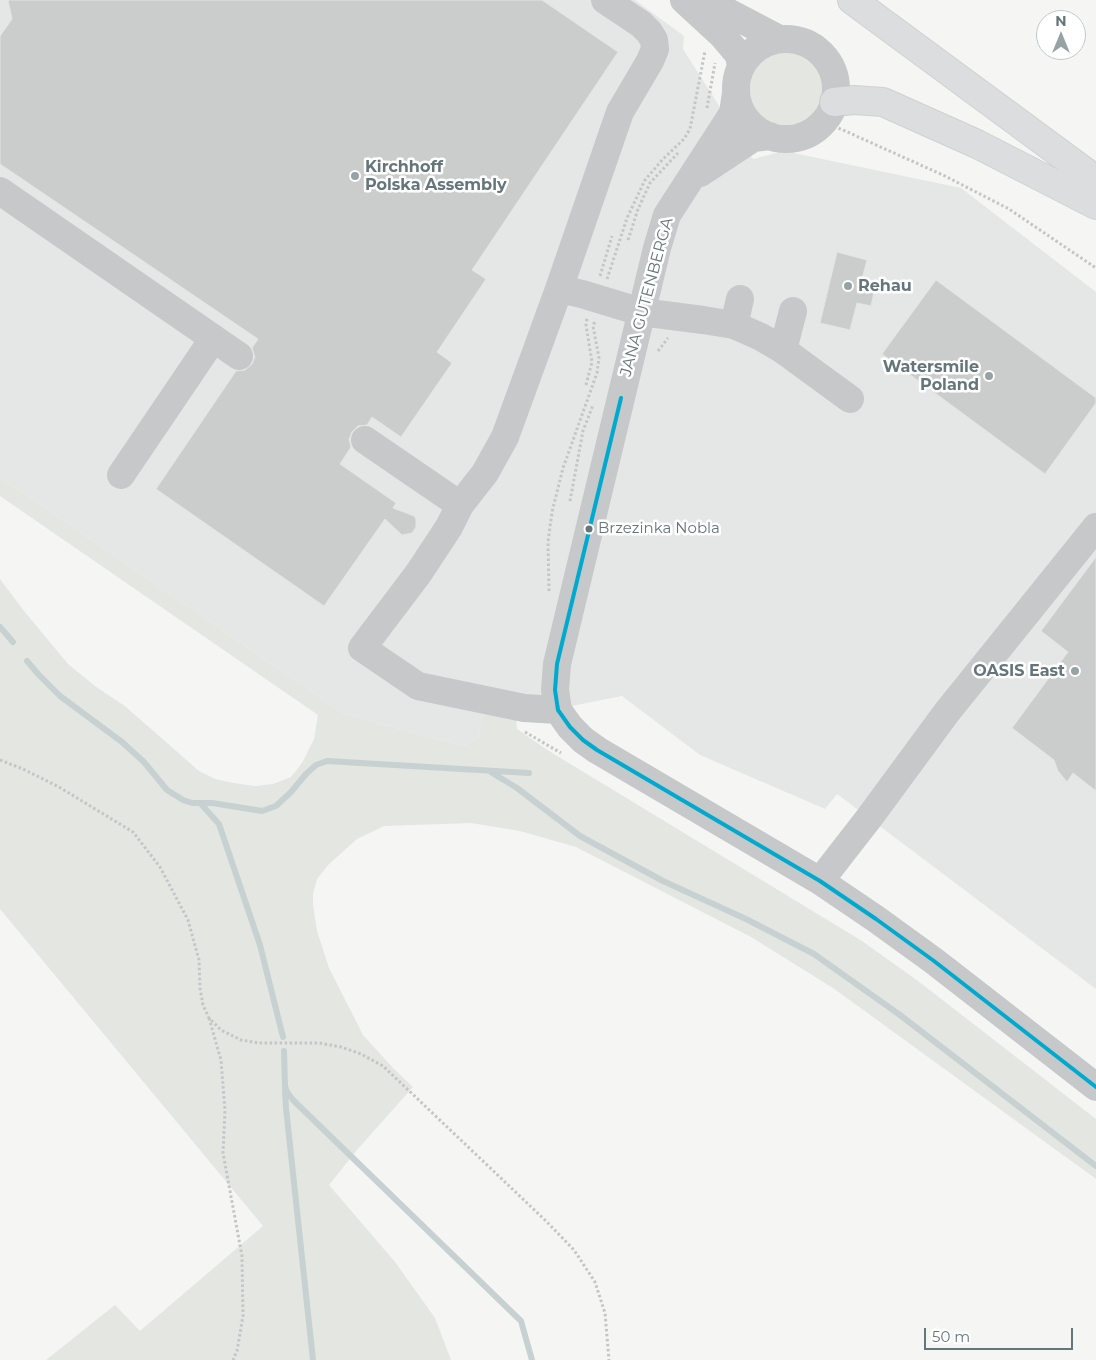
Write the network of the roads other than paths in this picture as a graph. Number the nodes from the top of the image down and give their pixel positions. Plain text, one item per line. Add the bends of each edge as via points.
1 (605, 0) edge
2 (684, 0) edge
3 (705, 0) edge
4 (852, 0) edge
5 (778, 39) junction
6 (738, 80) junction
7 (829, 112) junction
8 (770, 136) junction
9 (1096, 180) edge
10 (688, 181) junction
11 (0, 191) edge
12 (1096, 205) edge
13 (559, 289) junction
14 (793, 311) dead end
15 (641, 312) junction
16 (212, 339) junction
17 (783, 350) junction
18 (239, 356) dead end
19 (850, 400) dead end
20 (365, 440) dead end
21 (121, 475) dead end
22 (460, 505) junction
23 (1096, 527) edge
24 (558, 710) junction
25 (820, 881) junction
26 (1096, 1087) edge

1 - 13 street via 641,24 654,40 655,49 620,112
2 - 6 street via 739,54
3 - 5 street
4 - 9 main road
5 - 6 street via 763,44 750,54
5 - 7 street via 811,45 824,56 836,86
6 - 8 street via 739,107 757,130
6 - 10 street, JANA GUTENBERGA via 733,113
7 - 8 street via 813,131 799,137 784,139
7 - 12 main road via 854,100 884,102 977,144
8 - 10 street, JANA GUTENBERGA via 753,138
10 - 15 street, JANA GUTENBERGA via 667,216
11 - 16 street
13 - 15 street
13 - 22 street via 505,437 485,473
14 - 17 street
15 - 17 street via 704,320 737,312 760,337
15 - 24 street, JANA GUTENBERGA via 557,664 554,690
16 - 18 street
16 - 21 street
17 - 19 street
20 - 22 street
22 - 24 street via 418,574 362,648 418,686 524,708
23 - 25 street via 947,712
24 - 25 street, JANA GUTENBERGA via 570,727 597,750
25 - 26 street, JANA GUTENBERGA via 934,961

